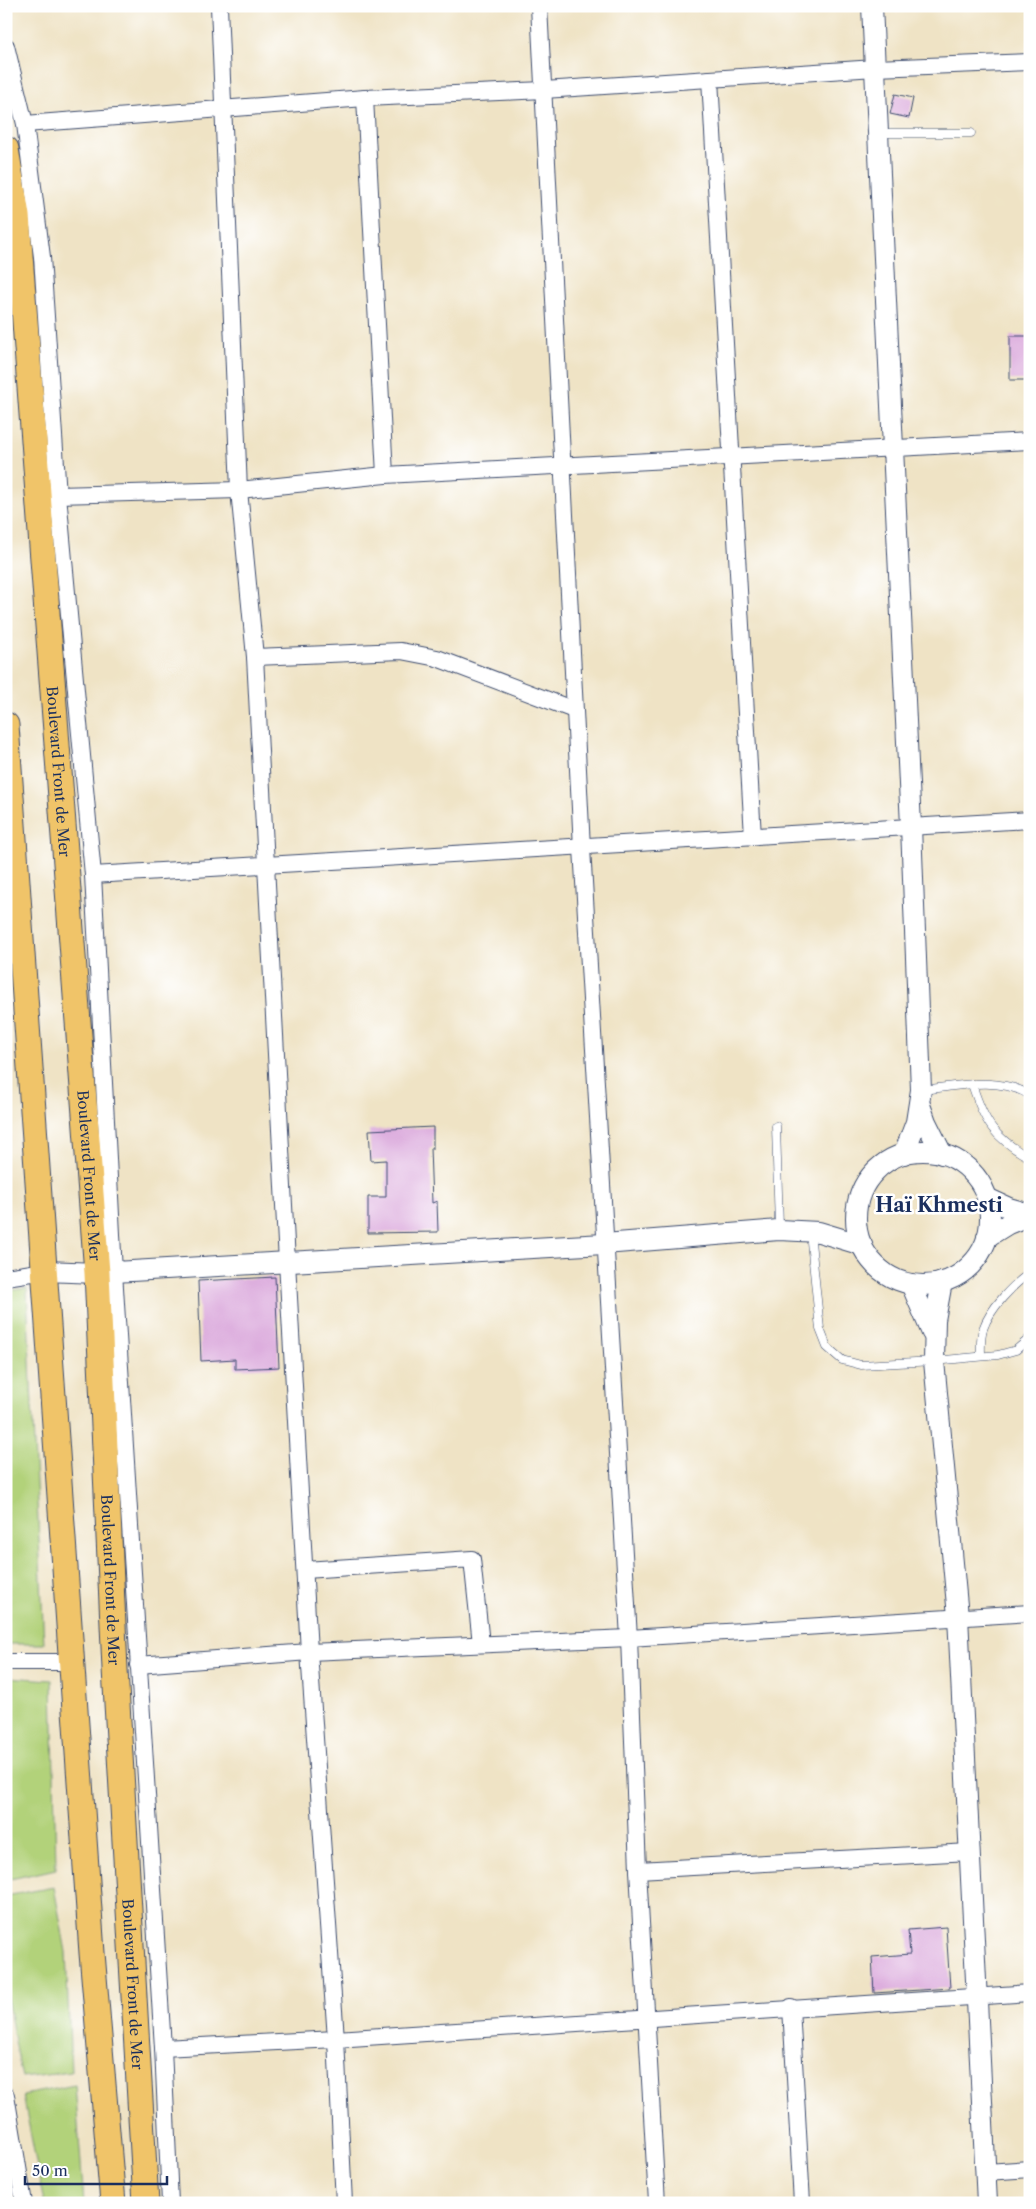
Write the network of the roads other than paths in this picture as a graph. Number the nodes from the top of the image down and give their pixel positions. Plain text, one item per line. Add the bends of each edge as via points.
1 (219, 6) edge
2 (539, 6) edge
3 (872, 6) edge
4 (6, 46) edge
5 (1030, 62) edge
6 (875, 68) junction
7 (710, 79) junction
8 (544, 90) junction
9 (366, 98) junction
10 (224, 108) junction
11 (25, 124) junction
12 (878, 133) junction
13 (971, 133) dead end
14 (6, 149) edge
15 (1030, 441) edge
16 (893, 449) junction
17 (730, 458) junction
18 (562, 467) junction
19 (385, 475) junction
20 (239, 490) junction
21 (58, 495) junction
22 (254, 657) junction
23 (574, 710) junction
24 (6, 725) edge
25 (1030, 820) edge
26 (911, 826) junction
27 (753, 837) junction
28 (582, 848) junction
29 (266, 864) junction
30 (93, 875) junction
31 (972, 1084) junction
32 (1030, 1095) edge
33 (920, 1098) junction
34 (776, 1126) dead end
35 (904, 1154) junction
36 (942, 1154) junction
37 (1030, 1158) edge
38 (987, 1198) junction
39 (857, 1208) junction
40 (1030, 1215) edge
41 (779, 1230) junction
42 (815, 1232) junction
43 (987, 1237) junction
44 (604, 1244) junction
45 (862, 1245) junction
46 (287, 1262) junction
47 (45, 1271) junction
48 (106, 1273) junction
49 (1030, 1273) edge
50 (6, 1277) edge
51 (942, 1282) junction
52 (912, 1284) junction
53 (1030, 1338) edge
54 (934, 1339) junction
55 (981, 1356) junction
56 (934, 1361) junction
57 (305, 1570) junction
58 (1030, 1613) edge
59 (958, 1616) junction
60 (628, 1638) junction
61 (481, 1644) junction
62 (310, 1652) junction
63 (6, 1662) edge
64 (72, 1662) junction
65 (138, 1664) junction
66 (970, 1852) junction
67 (638, 1870) junction
68 (1030, 1993) edge
69 (977, 1995) junction
70 (791, 2007) junction
71 (646, 2017) junction
72 (336, 2039) junction
73 (163, 2048) junction
74 (6, 2095) edge
75 (7, 2099) edge
76 (1030, 2169) edge
77 (986, 2172) junction
78 (24, 2203) edge
79 (113, 2203) edge
80 (146, 2203) edge
81 (170, 2203) edge
82 (344, 2203) edge
83 (657, 2203) edge
84 (802, 2203) edge
85 (987, 2203) edge

1 - 10 street
2 - 8 street
3 - 6 street
4 - 11 street
5 - 6 street
6 - 7 street
6 - 12 street
7 - 8 street
7 - 17 street
8 - 9 street
8 - 18 street
9 - 10 street
9 - 19 street
10 - 11 street
10 - 20 street
11 - 21 street via 42,257
12 - 13 lane
12 - 16 street
14 - 48 main road, Boulevard Front de Mer via 17,216
15 - 16 street
16 - 17 street
16 - 26 street
17 - 18 street
17 - 27 street
18 - 19 street
18 - 23 street
19 - 20 street
20 - 21 street
20 - 22 street
21 - 30 street
22 - 23 street via 401,651 437,658
22 - 29 street
23 - 28 street
24 - 47 main road
25 - 26 street
26 - 27 street
26 - 33 street
27 - 28 street
28 - 29 street
28 - 44 street
29 - 30 street
29 - 46 street
30 - 48 street
31 - 32 lane via 1012,1087
31 - 33 lane
31 - 37 lane via 981,1112 990,1125 1005,1141
33 - 35 street
33 - 36 street via 926,1122
34 - 41 lane
35 - 36 street via 916,1151
35 - 39 street via 890,1160 868,1180
36 - 38 street via 970,1170
38 - 40 street
38 - 43 street
39 - 42 street
39 - 45 street via 857,1227
40 - 43 street
41 - 42 street
41 - 44 street
42 - 45 street
42 - 56 lane via 820,1329 822,1338 834,1354 842,1360 861,1365
43 - 51 street via 970,1265
44 - 46 street
44 - 60 street
45 - 52 street via 882,1270
46 - 48 street
46 - 57 street
47 - 48 street
47 - 50 street
47 - 64 main road
48 - 65 street
48 - 80 main road, Boulevard Front de Mer via 115,1679
49 - 55 lane via 1015,1285 989,1318 982,1330
51 - 52 street
51 - 54 street
52 - 54 street
53 - 55 lane via 1007,1353
54 - 56 street
55 - 56 lane
56 - 59 street
57 - 61 street via 472,1559
57 - 62 street
58 - 59 street
59 - 60 street
59 - 66 street
60 - 61 street
60 - 67 street
61 - 62 street
62 - 65 street
62 - 72 street
63 - 64 street
64 - 79 main road
65 - 73 street
66 - 67 street
66 - 69 street
67 - 71 street
68 - 69 street
69 - 70 street
69 - 77 street
70 - 71 street
70 - 84 street
71 - 72 street
71 - 83 street
72 - 73 street
72 - 82 street
73 - 81 street
74 - 75 street
75 - 78 street
76 - 77 street
77 - 85 street

